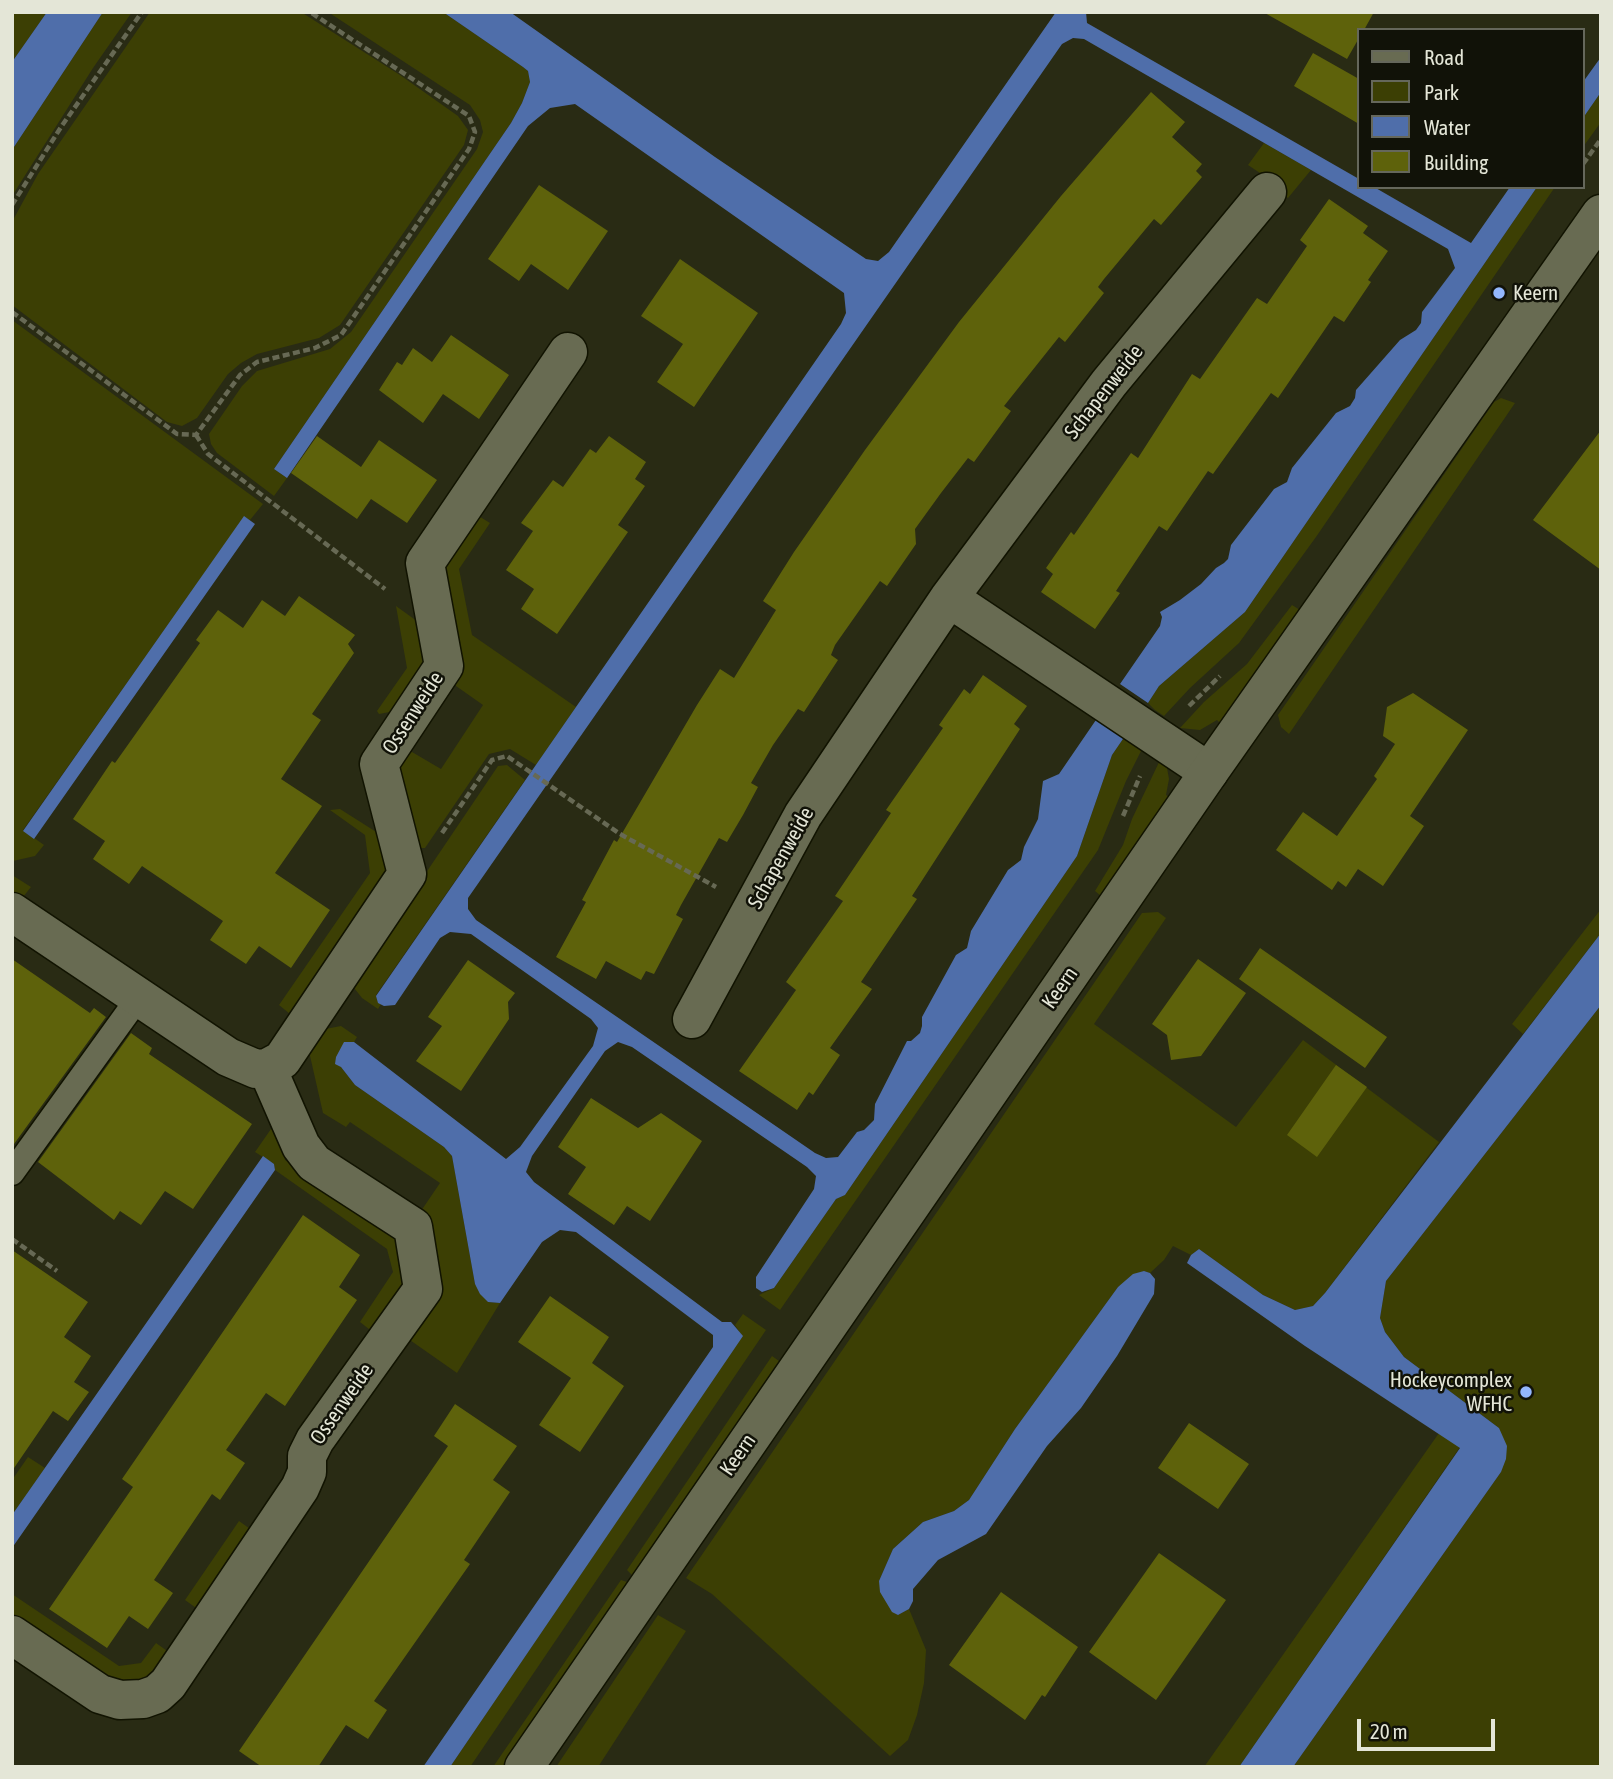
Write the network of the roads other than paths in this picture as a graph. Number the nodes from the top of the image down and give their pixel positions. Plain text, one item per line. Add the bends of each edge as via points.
1 (1267, 192) dead end
2 (1601, 214) edge
3 (568, 352) dead end
4 (948, 598) junction
5 (1209, 772) junction
6 (12, 912) edge
7 (139, 997) junction
8 (692, 1018) dead end
9 (267, 1068) junction
10 (12, 1173) edge
11 (12, 1635) edge
12 (524, 1767) edge

1 - 4 street, Schapenweide via 1109,383
2 - 5 street, Keern
3 - 9 street, Ossenweide via 425,563 444,666 379,764 407,874 282,1060
4 - 5 street
4 - 8 street, Schapenweide via 803,815
5 - 12 street, Keern
6 - 7 street
7 - 9 street via 228,1057 256,1069
7 - 10 lane
9 - 11 street, Ossenweide via 301,1146 314,1163 413,1227 423,1289 315,1440 300,1488 157,1694 120,1700 100,1694

